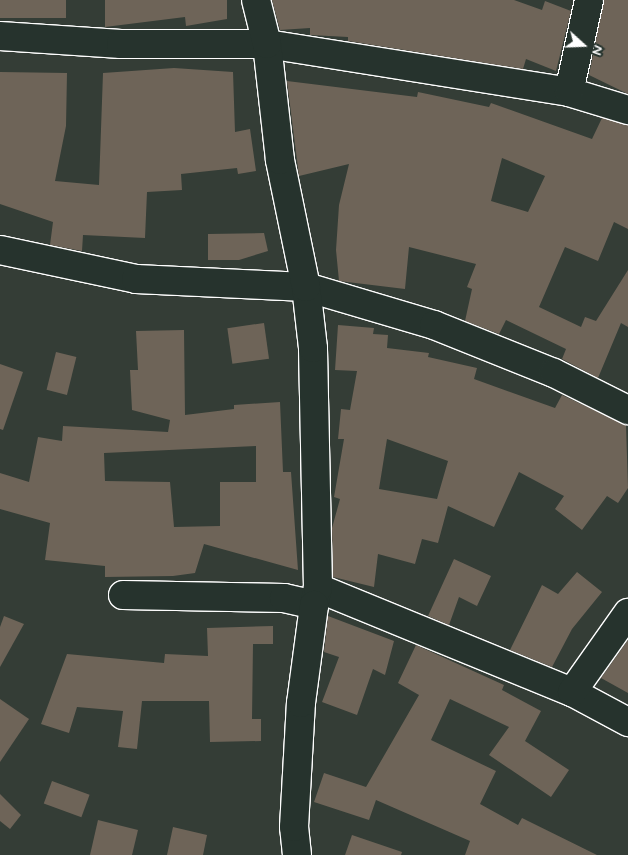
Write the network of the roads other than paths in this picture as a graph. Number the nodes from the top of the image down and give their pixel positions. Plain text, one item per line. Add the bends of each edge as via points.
1 (256, 0) edge
2 (589, 0) edge
3 (0, 36) edge
4 (267, 44) junction
5 (569, 92) junction
6 (628, 110) edge
7 (0, 250) edge
8 (306, 287) junction
9 (625, 400) edge
10 (123, 596) dead end
11 (316, 597) junction
12 (628, 613) edge
13 (572, 692) junction
14 (628, 722) edge
15 (297, 855) edge

1 - 4 street
2 - 5 street
3 - 4 street via 121,44
4 - 5 street
4 - 8 street via 280,160
5 - 6 street
7 - 8 street via 136,279
8 - 9 street via 434,325
8 - 11 street via 317,437
10 - 11 street
11 - 13 street
11 - 15 street via 301,702 294,827
12 - 13 street
13 - 14 street

